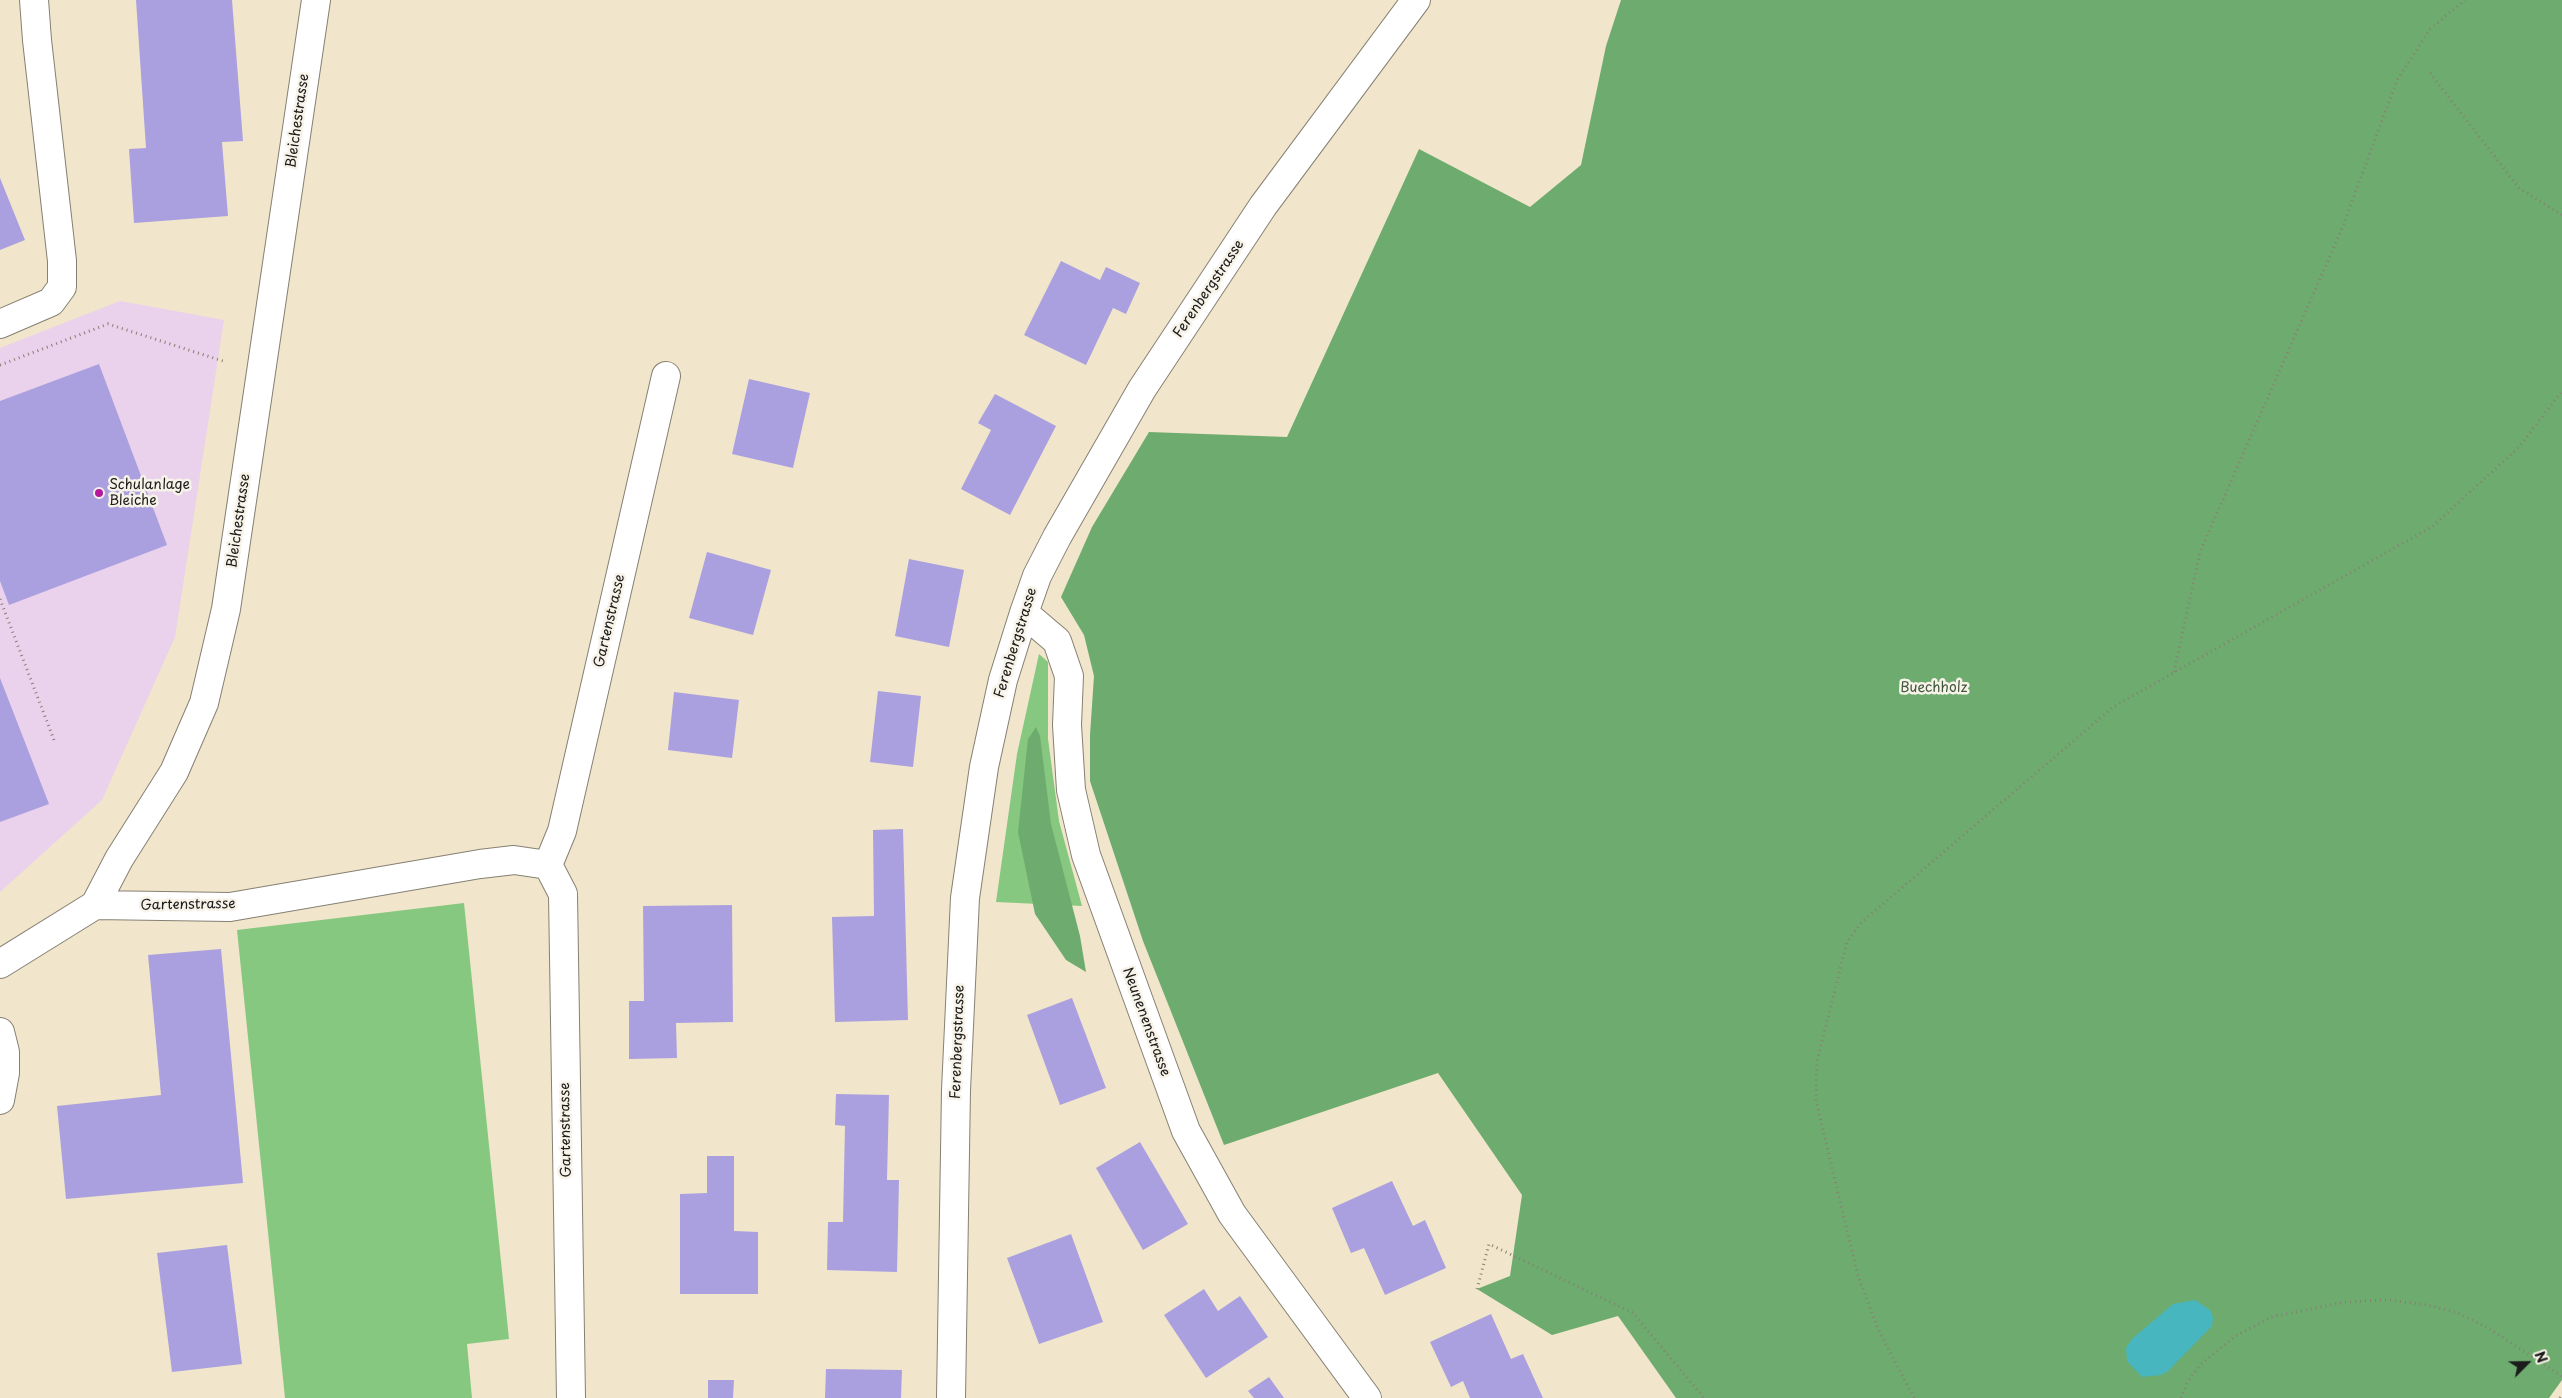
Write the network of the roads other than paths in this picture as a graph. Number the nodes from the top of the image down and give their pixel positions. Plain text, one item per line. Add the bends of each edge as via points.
1 (34, 0) edge
2 (316, 0) edge
3 (1416, 0) edge
4 (0, 324) edge
5 (666, 376) dead end
6 (1024, 613) junction
7 (548, 865) junction
8 (94, 905) junction
9 (0, 964) edge
10 (0, 1032) edge
11 (0, 1100) edge
12 (571, 1398) edge
13 (951, 1398) edge
14 (1367, 1398) edge

1 - 4 street via 62,261 62,287 51,302
2 - 8 street, Bleichestrasse via 226,609 204,703 174,772
3 - 6 street, Ferenbergstrasse via 1263,206 1142,389 1057,537 1037,576
5 - 7 street, Gartenstrasse via 562,831
6 - 13 street, Ferenbergstrasse via 1003,680 984,767 965,898 956,1090
6 - 14 street, Neunenenstrasse via 1057,641 1069,676 1067,725 1071,790 1086,855 1186,1131 1232,1214
7 - 8 street, Gartenstrasse via 514,860 489,863 230,906
7 - 12 street, Gartenstrasse via 562,894
8 - 9 street, Bleichestrasse
10 - 11 street via 5,1052

